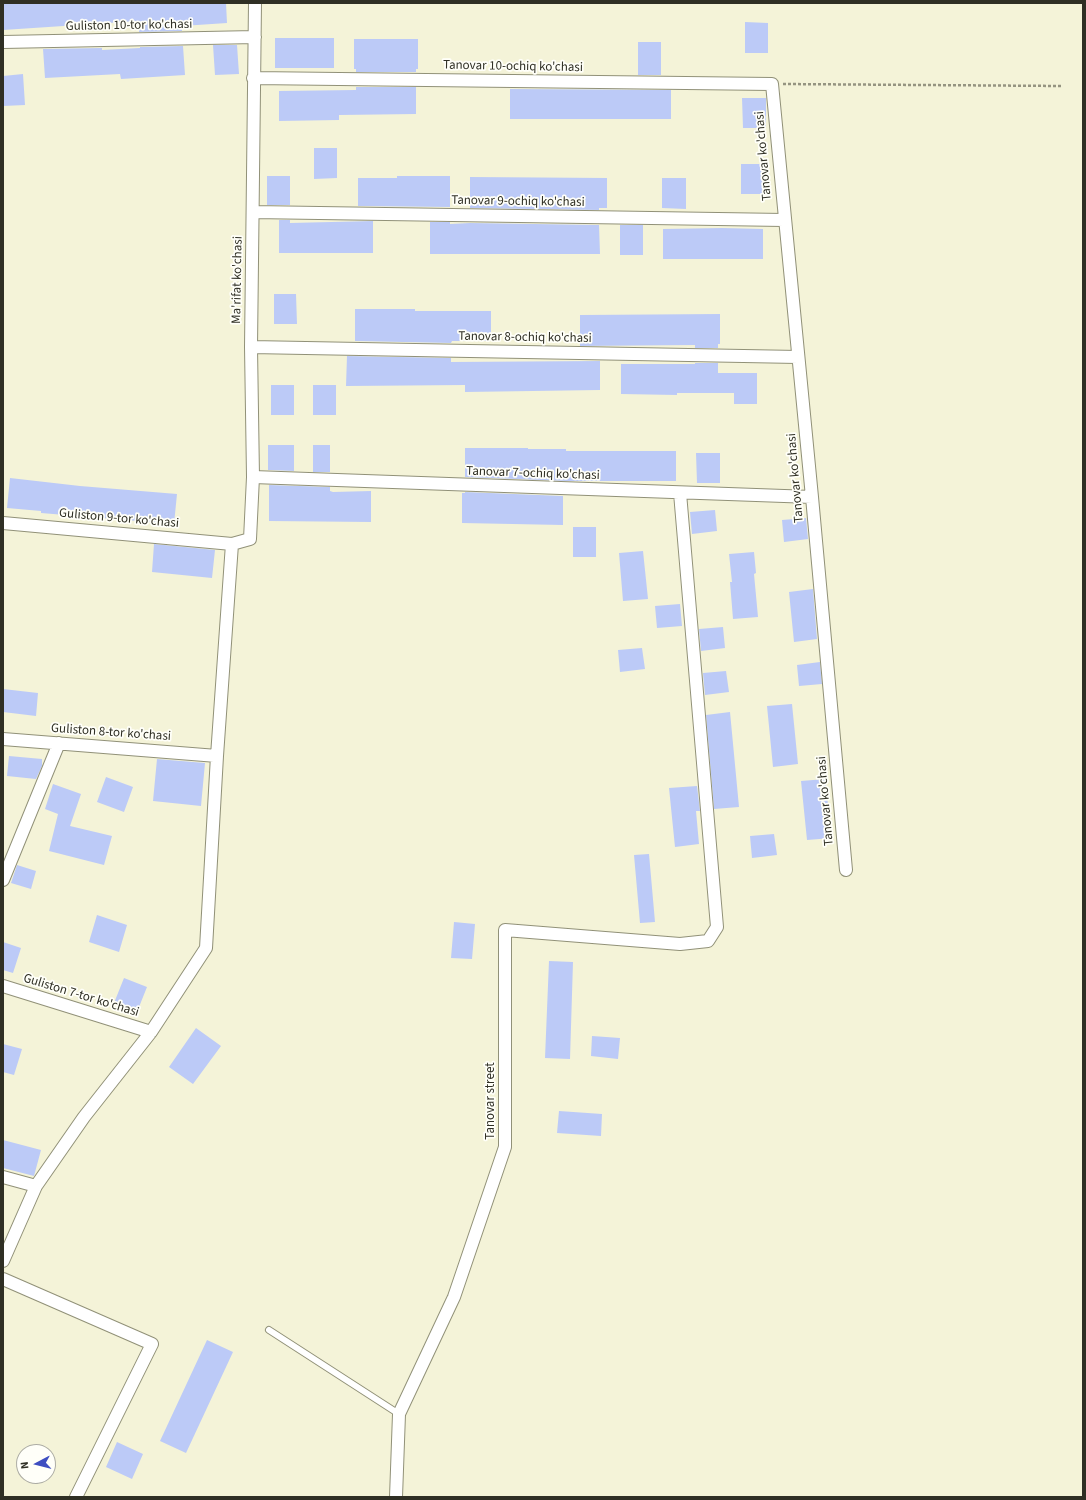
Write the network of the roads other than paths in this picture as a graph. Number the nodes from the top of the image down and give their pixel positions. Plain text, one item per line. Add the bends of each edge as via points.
1 (255, 3) edge
2 (255, 38) junction
3 (3, 42) edge
4 (253, 78) junction
5 (772, 84) joint
6 (253, 212) junction
7 (784, 220) junction
8 (251, 347) junction
9 (798, 357) junction
10 (253, 477) junction
11 (680, 493) junction
12 (812, 497) junction
13 (3, 523) edge
14 (232, 544) junction
15 (3, 739) edge
16 (58, 743) junction
17 (217, 756) junction
18 (846, 870) dead end
19 (3, 880) edge
20 (3, 986) edge
21 (151, 1032) junction
22 (3, 1177) edge
23 (36, 1186) junction
24 (3, 1261) edge
25 (3, 1279) edge
26 (269, 1330) dead end
27 (399, 1414) junction
28 (76, 1497) edge
29 (396, 1497) edge

1 - 2 street, Ma'rifat ko'chasi
2 - 3 street, Guliston 10-tor ko'chasi
2 - 4 street, Ma'rifat ko'chasi
4 - 5 street, Tanovar 10-ochiq ko'chasi
4 - 6 street, Ma'rifat ko'chasi
5 - 7 street, Tanovar ko'chasi
6 - 7 street, Tanovar 9-ochiq ko'chasi
6 - 8 street, Ma'rifat ko'chasi
7 - 9 street, Tanovar ko'chasi
8 - 9 street, Tanovar 8-ochiq ko'chasi
8 - 10 street, Ma'rifat ko'chasi
9 - 12 street, Tanovar ko'chasi
10 - 11 street, Tanovar 7-ochiq ko'chasi
10 - 14 street, Ma'rifat ko'chasi via 250,539
11 - 12 street, Tanovar 7-ochiq ko'chasi
11 - 27 street, Tanovar street via 717,927 708,941 680,944 505,930 505,1147 454,1296
12 - 18 street, Tanovar ko'chasi
13 - 14 street, Guliston 9-tor ko'chasi
14 - 17 street
15 - 16 street, Guliston 8-tor ko'chasi
16 - 17 street, Guliston 8-tor ko'chasi
16 - 19 street
17 - 21 street via 206,948
20 - 21 street, Guliston 7-tor ko'chasi
21 - 23 street via 84,1117
22 - 23 street
23 - 24 street
25 - 28 street via 152,1344
26 - 27 lane
27 - 29 street, Tanovar street

